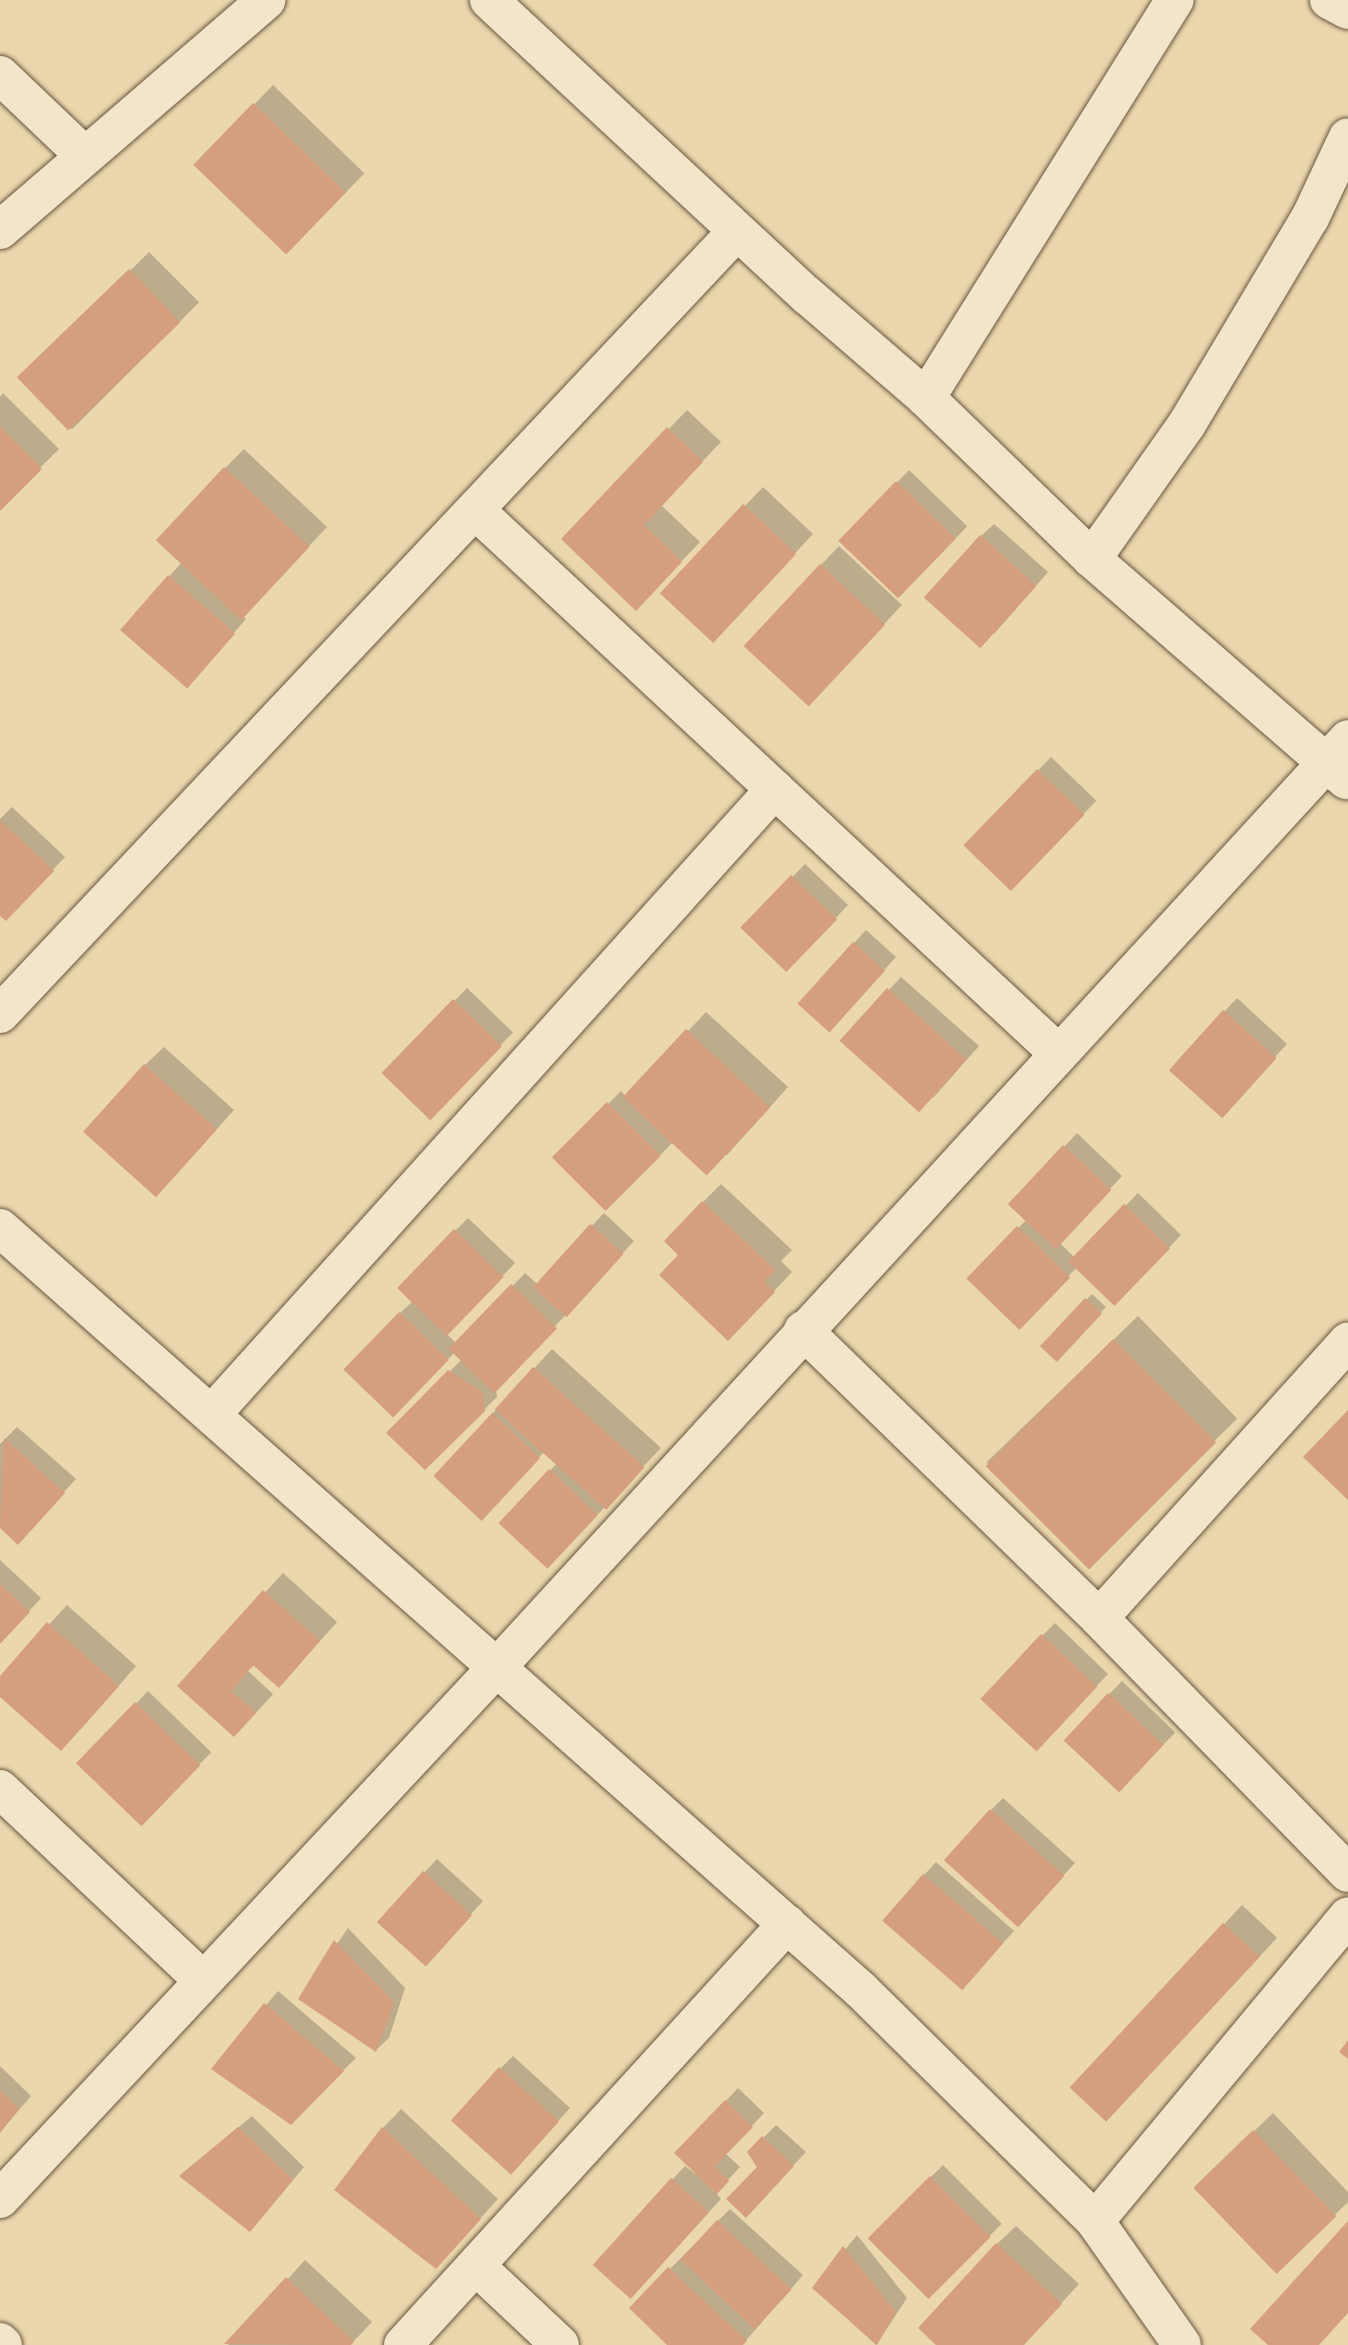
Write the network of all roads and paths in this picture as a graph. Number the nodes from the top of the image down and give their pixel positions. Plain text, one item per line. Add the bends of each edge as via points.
1 (266, 0) edge
2 (489, 0) edge
3 (1175, 0) edge
4 (1329, 0) edge
5 (1348, 10) edge
6 (0, 75) edge
7 (1348, 137) edge
8 (85, 156) junction
9 (0, 230) edge
10 (737, 231) junction
11 (926, 398) junction
12 (475, 510) junction
13 (1092, 559) junction
14 (1341, 762) edge
15 (775, 789) junction
16 (0, 1014) edge
17 (1059, 1054) junction
18 (0, 1228) edge
19 (803, 1330) junction
20 (1348, 1341) edge
21 (212, 1414) junction
22 (1099, 1618) junction
23 (499, 1665) junction
24 (0, 1789) edge
25 (1348, 1873) edge
26 (1348, 1916) edge
27 (787, 1924) junction
28 (203, 1980) junction
29 (0, 2199) edge
30 (1095, 2221) junction
31 (476, 2266) junction
32 (403, 2345) edge
33 (560, 2345) edge
34 (1182, 2345) edge

1 - 8 street
2 - 10 street
3 - 11 street
4 - 5 street
6 - 8 street
7 - 13 street via 1310,218 1187,424
8 - 9 street
10 - 11 street
10 - 12 street
11 - 13 street
12 - 15 street
12 - 16 street
13 - 14 street
14 - 17 street
15 - 17 street
15 - 21 street
17 - 19 street
18 - 21 street
19 - 22 street
19 - 23 street
20 - 22 street
21 - 23 street
22 - 25 street
23 - 27 street
23 - 28 street
24 - 28 street
26 - 30 street
27 - 30 street via 861,1990
27 - 31 street
28 - 29 street
30 - 34 street
31 - 32 street
31 - 33 street

